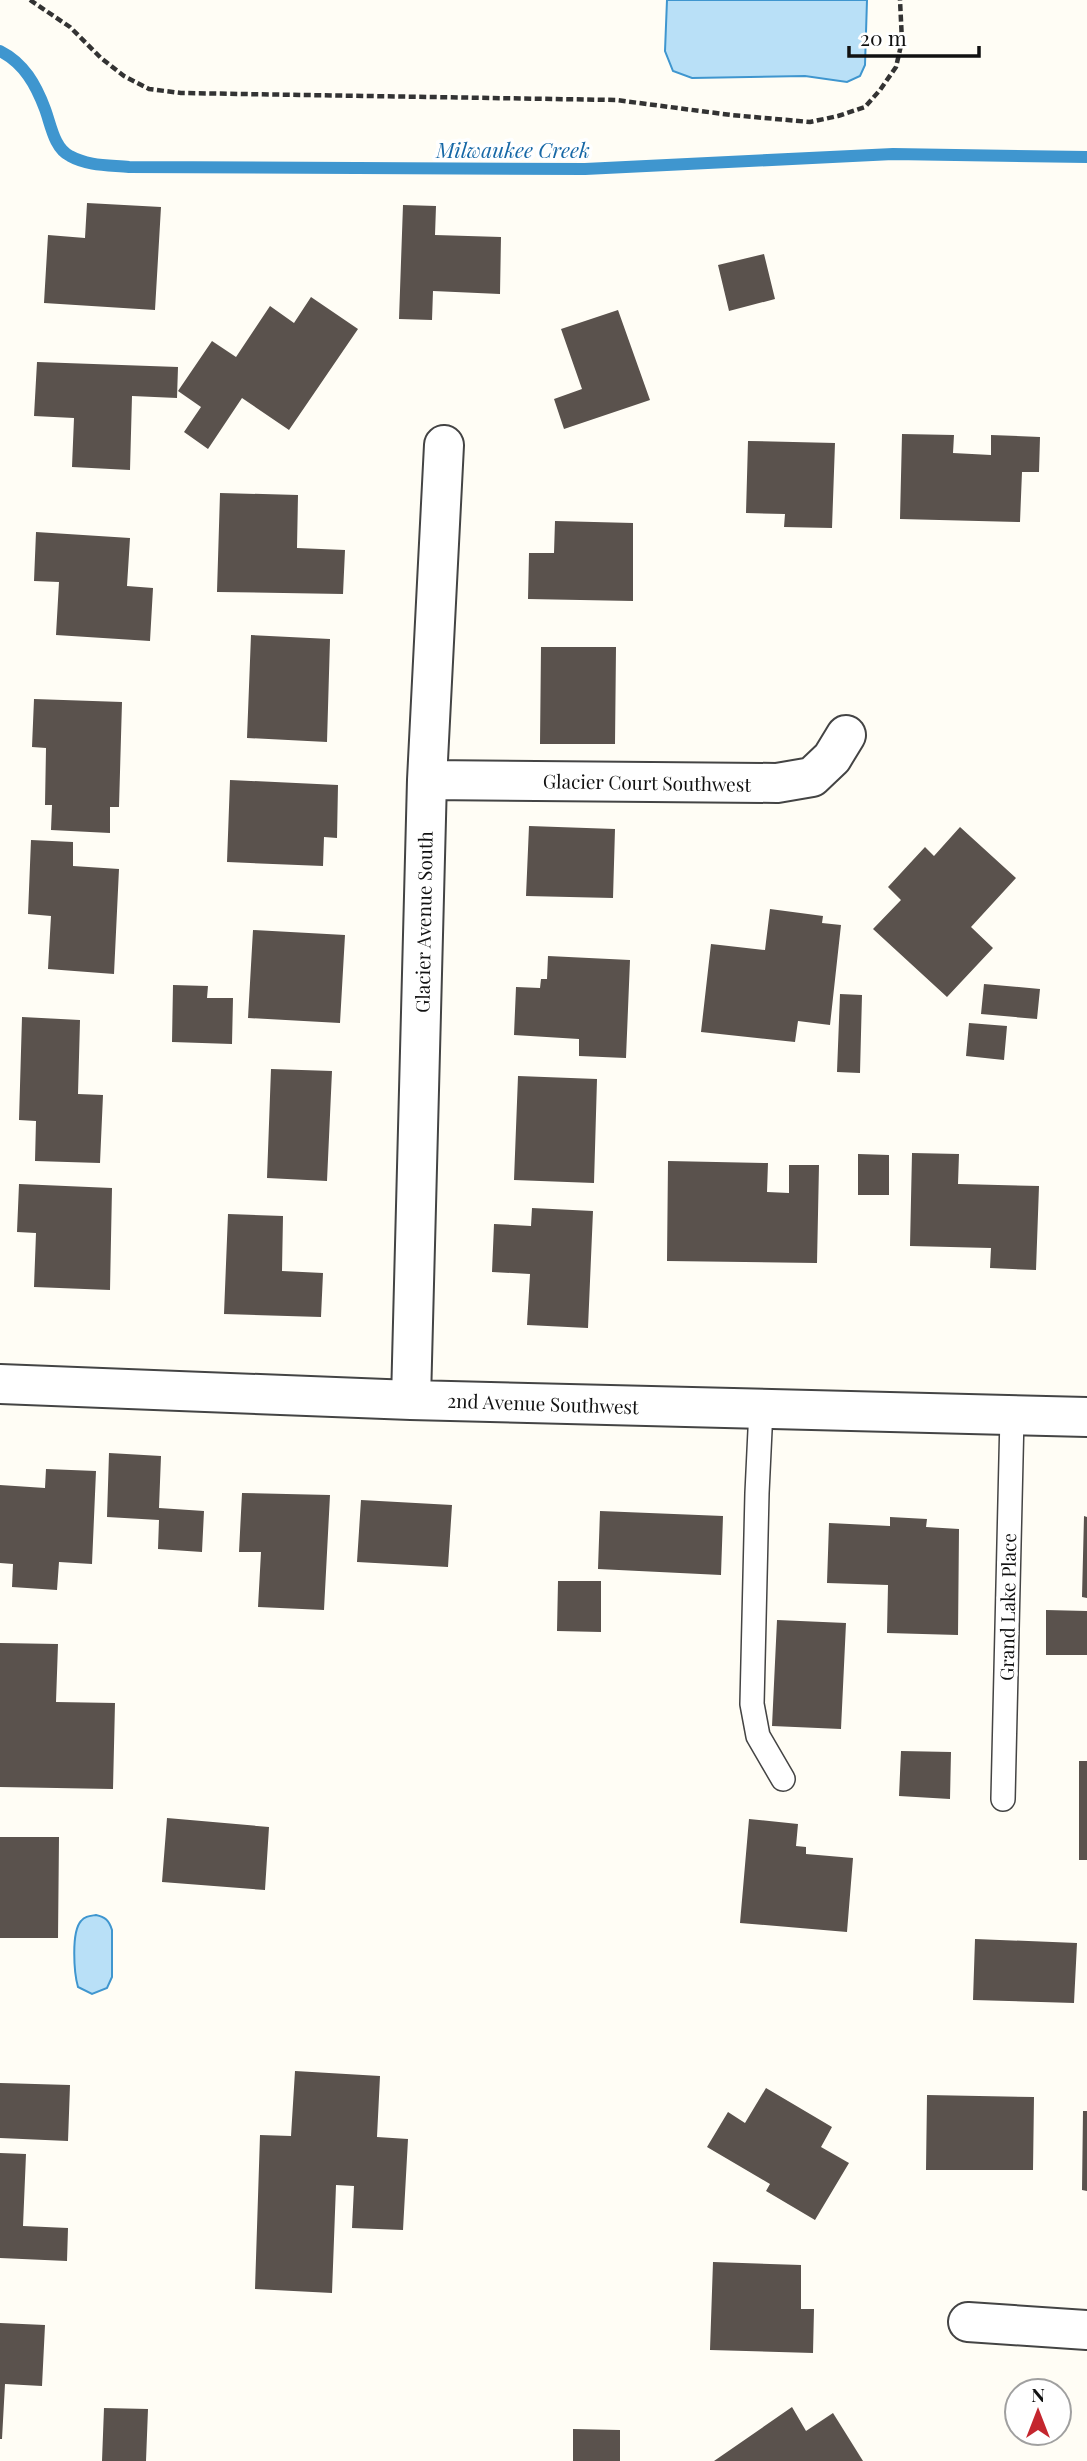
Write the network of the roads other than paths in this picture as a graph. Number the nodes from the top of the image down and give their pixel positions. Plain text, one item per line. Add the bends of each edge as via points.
1 (444, 445) dead end
2 (846, 734) dead end
3 (427, 780) junction
4 (0, 1384) edge
5 (411, 1400) junction
6 (761, 1409) junction
7 (1012, 1416) junction
8 (1087, 1418) edge
9 (783, 1779) dead end
10 (1003, 1799) dead end
11 (968, 2322) dead end
12 (1087, 2330) edge

1 - 3 street, Glacier Avenue South
2 - 3 street, Glacier Court Southwest via 832,758 812,777 777,783
3 - 5 street, Glacier Avenue South
4 - 5 street, 2nd Avenue Southwest
5 - 6 street, 2nd Avenue Southwest
6 - 7 street, 2nd Avenue Southwest
6 - 9 lane via 752,1704 758,1736
7 - 8 street, 2nd Avenue Southwest
7 - 10 lane, Grand Lake Place
11 - 12 street

